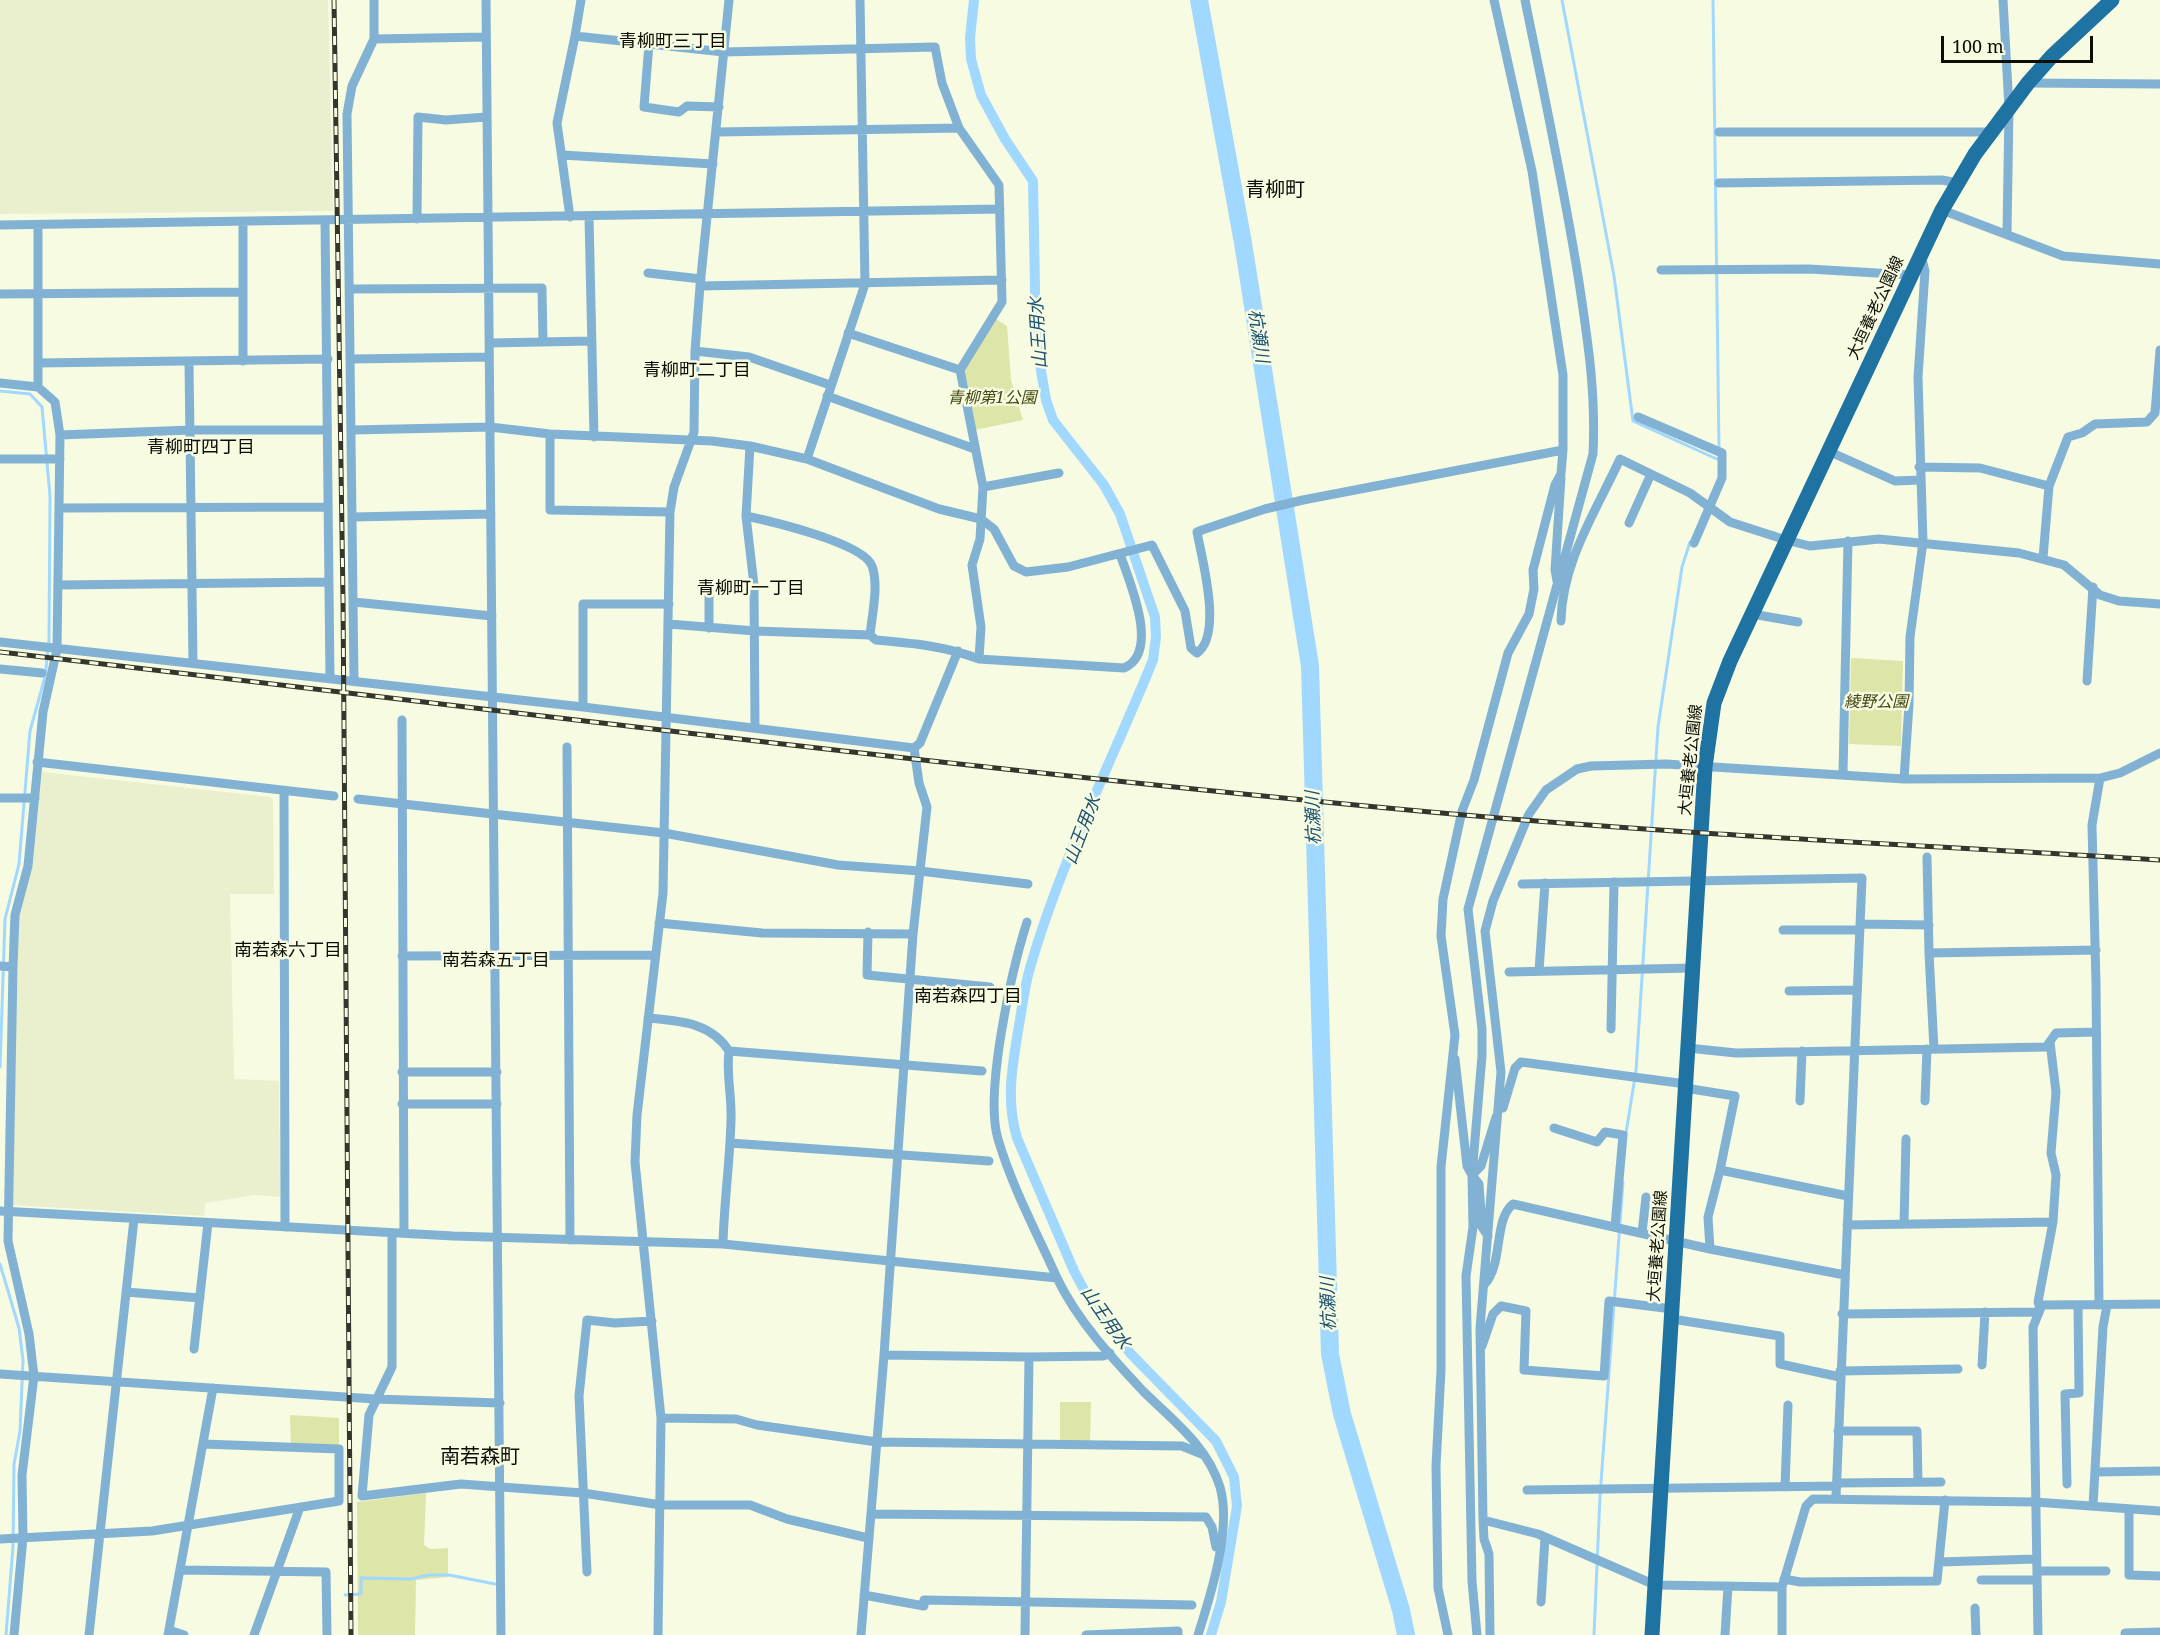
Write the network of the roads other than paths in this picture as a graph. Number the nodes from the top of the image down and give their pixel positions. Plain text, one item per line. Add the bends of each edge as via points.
1 (374, 0) edge
2 (486, 0) edge
3 (581, 0) edge
4 (729, 0) edge
5 (860, 0) edge
6 (1494, 0) edge
7 (1525, 0) edge
8 (2003, 0) edge
9 (2112, 0) edge
10 (575, 36) junction
11 (486, 37) junction
12 (374, 39) junction
13 (649, 44) junction
14 (861, 49) junction
15 (724, 52) junction
16 (2028, 82) junction
17 (2160, 84) edge
18 (719, 107) junction
19 (2009, 108) junction
20 (486, 117) junction
21 (959, 128) junction
22 (862, 131) junction
23 (717, 132) junction
24 (1719, 132) dead end
25 (1991, 132) junction
26 (562, 154) junction
27 (713, 164) junction
28 (1719, 183) dead end
29 (1958, 183) junction
30 (1000, 209) junction
31 (1942, 210) junction
32 (863, 211) junction
33 (708, 215) junction
34 (570, 217) junction
35 (590, 217) junction
36 (417, 219) junction
37 (488, 219) junction
38 (325, 220) junction
39 (350, 220) junction
40 (243, 222) junction
41 (0, 225) edge
42 (38, 225) junction
43 (2007, 233) junction
44 (1921, 255) junction
45 (2160, 264) edge
46 (1661, 270) dead end
47 (648, 273) dead end
48 (1911, 275) junction
49 (1002, 280) junction
50 (700, 283) junction
51 (865, 284) junction
52 (489, 288) junction
53 (351, 289) junction
54 (242, 292) junction
55 (0, 294) edge
56 (37, 294) junction
57 (848, 333) junction
58 (591, 341) junction
59 (543, 342) junction
60 (490, 343) junction
61 (2160, 350) edge
62 (695, 351) junction
63 (489, 357) junction
64 (328, 359) junction
65 (352, 359) junction
66 (243, 361) junction
67 (38, 363) junction
68 (189, 363) junction
69 (960, 370) junction
70 (0, 384) edge
71 (830, 385) junction
72 (38, 387) junction
73 (827, 396) junction
74 (2158, 413) edge
75 (1638, 417) dead end
76 (490, 427) junction
77 (191, 430) junction
78 (327, 430) junction
79 (352, 430) junction
80 (550, 434) junction
81 (60, 435) junction
82 (594, 438) junction
83 (691, 440) junction
84 (750, 446) junction
85 (975, 449) junction
86 (1563, 450) junction
87 (1828, 451) junction
88 (0, 459) edge
89 (56, 459) junction
90 (807, 459) junction
91 (1919, 467) junction
92 (1059, 473) dead end
93 (1561, 474) junction
94 (1651, 474) junction
95 (1920, 480) junction
96 (983, 486) junction
97 (2049, 486) junction
98 (192, 506) junction
99 (328, 507) junction
100 (1711, 507) junction
101 (61, 508) junction
102 (670, 512) junction
103 (492, 514) junction
104 (746, 516) junction
105 (353, 517) junction
106 (981, 519) junction
107 (1629, 523) dead end
108 (1786, 540) junction
109 (1848, 541) junction
110 (1923, 542) junction
111 (1694, 543) dead end
112 (1122, 553) junction
113 (2043, 558) junction
114 (328, 582) junction
115 (709, 582) dead end
116 (192, 584) junction
117 (58, 585) junction
118 (1560, 585) junction
119 (2093, 587) junction
120 (354, 602) junction
121 (2160, 603) edge
122 (669, 604) junction
123 (1752, 614) junction
124 (492, 616) junction
125 (1561, 621) dead end
126 (1798, 622) dead end
127 (669, 624) junction
128 (710, 628) junction
129 (755, 631) junction
130 (870, 635) junction
131 (0, 642) edge
132 (57, 649) junction
133 (958, 651) junction
134 (979, 658) junction
135 (193, 663) junction
136 (0, 669) edge
137 (42, 673) dead end
138 (330, 678) junction
139 (354, 681) junction
140 (2087, 681) dead end
141 (494, 698) junction
142 (583, 707) junction
143 (668, 717) junction
144 (402, 720) dead end
145 (755, 727) junction
146 (567, 747) dead end
147 (914, 748) junction
148 (2160, 753) edge
149 (37, 762) junction
150 (1705, 767) junction
151 (1843, 774) junction
152 (2100, 778) junction
153 (1904, 779) junction
154 (284, 791) junction
155 (334, 796) dead end
156 (0, 798) edge
157 (32, 798) junction
158 (358, 799) dead end
159 (401, 804) junction
160 (493, 814) junction
161 (566, 821) junction
162 (664, 833) junction
163 (1928, 857) dead end
164 (920, 871) junction
165 (1699, 879) junction
166 (1614, 882) junction
167 (1028, 884) dead end
168 (1522, 884) dead end
169 (1545, 884) junction
170 (1027, 922) dead end
171 (659, 923) junction
172 (1929, 925) junction
173 (1860, 927) junction
174 (1783, 930) dead end
175 (868, 932) junction
176 (913, 934) junction
177 (2096, 950) junction
178 (1929, 953) junction
179 (568, 954) junction
180 (495, 955) junction
181 (655, 955) junction
182 (402, 956) junction
183 (7, 966) edge
184 (1693, 968) junction
185 (1612, 969) junction
186 (1539, 971) junction
187 (1509, 972) dead end
188 (912, 981) junction
189 (990, 987) dead end
190 (1857, 990) junction
191 (1789, 991) dead end
192 (648, 1018) junction
193 (1611, 1029) dead end
194 (2096, 1032) junction
195 (2050, 1042) junction
196 (1453, 1044) junction
197 (1688, 1048) junction
198 (1930, 1049) junction
199 (1855, 1050) junction
200 (729, 1051) junction
201 (1802, 1051) junction
202 (905, 1066) junction
203 (402, 1071) junction
204 (982, 1071) dead end
205 (497, 1072) junction
206 (1686, 1086) junction
207 (1800, 1101) dead end
208 (1925, 1101) dead end
209 (402, 1104) junction
210 (497, 1104) junction
211 (1500, 1111) junction
212 (1554, 1128) dead end
213 (1906, 1139) dead end
214 (730, 1143) junction
215 (898, 1156) junction
216 (989, 1161) dead end
217 (1720, 1170) junction
218 (1473, 1174) junction
219 (1848, 1196) junction
220 (1646, 1197) dead end
221 (4, 1211) edge
222 (134, 1219) junction
223 (2052, 1222) junction
224 (208, 1223) junction
225 (1904, 1224) junction
226 (1846, 1225) junction
227 (1615, 1226) junction
228 (285, 1227) junction
229 (392, 1233) junction
230 (404, 1233) junction
231 (1642, 1233) junction
232 (1488, 1236) junction
233 (498, 1237) junction
234 (570, 1240) junction
235 (1676, 1240) junction
236 (644, 1241) junction
237 (723, 1244) junction
238 (1710, 1249) junction
239 (891, 1262) junction
240 (1845, 1275) junction
241 (1057, 1278) junction
242 (1484, 1286) junction
243 (126, 1292) junction
244 (200, 1298) junction
245 (2160, 1304) edge
246 (2078, 1305) junction
247 (2103, 1305) junction
248 (2039, 1310) junction
249 (1985, 1312) junction
250 (1672, 1314) junction
251 (1842, 1314) junction
252 (652, 1321) junction
253 (1481, 1347) junction
254 (194, 1349) dead end
255 (1110, 1353) junction
256 (884, 1355) junction
257 (1029, 1357) junction
258 (1982, 1365) dead end
259 (1958, 1368) dead end
260 (0, 1374) edge
261 (1840, 1374) junction
262 (31, 1376) junction
263 (117, 1382) junction
264 (213, 1388) junction
265 (375, 1399) junction
266 (500, 1403) junction
267 (1788, 1405) dead end
268 (661, 1418) junction
269 (1838, 1431) junction
270 (877, 1442) junction
271 (1028, 1443) junction
272 (203, 1444) junction
273 (1206, 1457) junction
274 (2160, 1471) edge
275 (2095, 1472) junction
276 (1918, 1482) junction
277 (1941, 1482) dead end
278 (2067, 1484) dead end
279 (1837, 1485) junction
280 (500, 1486) junction
281 (1785, 1487) junction
282 (1527, 1490) dead end
283 (1662, 1490) junction
284 (583, 1493) junction
285 (1836, 1497) junction
286 (1945, 1500) junction
287 (2035, 1502) junction
288 (661, 1505) junction
289 (2093, 1506) junction
290 (300, 1507) junction
291 (2129, 1509) junction
292 (2160, 1511) edge
293 (872, 1514) junction
294 (1027, 1516) junction
295 (1483, 1520) junction
296 (189, 1524) junction
297 (100, 1533) junction
298 (1545, 1537) junction
299 (12, 1538) edge
300 (868, 1538) junction
301 (2036, 1559) junction
302 (1217, 1562) junction
303 (1939, 1562) junction
304 (180, 1570) junction
305 (2106, 1571) dead end
306 (278, 1572) junction
307 (587, 1572) dead end
308 (2037, 1576) junction
309 (2160, 1576) edge
310 (1981, 1580) dead end
311 (1783, 1583) junction
312 (1655, 1585) junction
313 (1728, 1586) junction
314 (864, 1595) junction
315 (1025, 1600) junction
316 (1541, 1602) dead end
317 (1192, 1605) dead end
318 (1976, 1608) dead end
319 (169, 1632) edge
320 (2160, 1632) edge
321 (2125, 1633) dead end
322 (14, 1635) edge
323 (89, 1635) edge
324 (184, 1635) edge
325 (254, 1635) edge
326 (327, 1635) edge
327 (501, 1635) edge
328 (658, 1635) edge
329 (861, 1635) edge
330 (1025, 1635) edge
331 (1086, 1635) edge
332 (1178, 1635) edge
333 (1198, 1635) edge
334 (1448, 1635) edge
335 (1478, 1635) edge
336 (1490, 1635) edge
337 (1652, 1635) edge
338 (1725, 1635) edge
339 (1782, 1635) edge
340 (1976, 1635) edge
341 (2038, 1635) edge

1 - 12 street
2 - 11 street
3 - 10 street
4 - 15 street
5 - 14 street
6 - 86 street via 1543,236 1563,375
7 - 118 street via 1567,204 1595,396 1593,454
8 - 19 street
9 - 16 main road, 大垣養老公園線
10 - 13 street
10 - 26 street via 557,123
11 - 12 street
11 - 20 street
12 - 39 street via 352,87 347,114
13 - 15 street
13 - 18 street via 644,107 679,112 687,106
14 - 15 street
14 - 21 street via 935,47 942,83
14 - 22 street
15 - 18 street
16 - 17 street
16 - 19 main road, 大垣養老公園線
18 - 23 street
19 - 25 main road, 大垣養老公園線
19 - 43 street
20 - 36 street via 418,117
20 - 37 street
21 - 22 street
21 - 30 street via 999,185
22 - 23 street
22 - 32 street
23 - 27 street
24 - 25 street
25 - 29 main road, 大垣養老公園線
26 - 27 street
26 - 34 street
27 - 33 street
28 - 29 street
29 - 31 main road, 大垣養老公園線
30 - 32 street
30 - 49 street
31 - 43 street
31 - 44 main road, 大垣養老公園線
32 - 33 street
32 - 51 street
33 - 35 street
33 - 50 street
34 - 35 street
34 - 37 street
35 - 58 street
36 - 37 street
36 - 39 street
37 - 52 street
38 - 39 street
38 - 40 street
38 - 64 street
39 - 53 street
40 - 42 street
40 - 54 street
41 - 42 street
42 - 56 street
43 - 45 street via 2064,256
44 - 48 main road, 大垣養老公園線
44 - 91 street via 1925,271 1918,377
46 - 48 street via 1809,269
47 - 50 street
48 - 87 main road, 大垣養老公園線
49 - 51 street
49 - 69 street via 998,311
50 - 51 street
50 - 62 street
51 - 57 street
52 - 53 street
52 - 59 street via 542,288
52 - 60 street
53 - 65 street
54 - 56 street
54 - 66 street
55 - 56 street
56 - 67 street
57 - 69 street
57 - 71 street
58 - 59 street
58 - 82 street
59 - 60 street
60 - 63 street
61 - 74 street
62 - 71 street via 749,357
62 - 83 street
63 - 65 street
63 - 76 street
64 - 66 street
64 - 78 street
65 - 79 street
66 - 68 street
67 - 68 street
67 - 72 street
68 - 77 street
69 - 85 street
70 - 72 street
71 - 73 street
72 - 81 street via 55,402
73 - 85 street
73 - 90 street
74 - 97 street via 2147,422 2095,424 2082,434 2068,437
75 - 100 street via 1722,453 1722,478
76 - 79 street
76 - 80 street
76 - 103 street
77 - 78 street
77 - 81 street
77 - 98 street
78 - 99 street
79 - 105 street
80 - 82 street
80 - 102 street via 550,510
81 - 89 street
82 - 83 street
83 - 84 street
83 - 102 street via 674,487
84 - 90 street
84 - 104 street
85 - 96 street
86 - 93 street
86 - 112 street via 1303,500 1197,532 1209,617 1205,643 1197,653 1191,648 1185,611 1152,545
87 - 95 street via 1895,481
87 - 108 main road, 大垣養老公園線
88 - 89 street
89 - 101 street
90 - 106 street via 939,509
91 - 95 street
91 - 97 street via 1980,468
92 - 96 street
93 - 118 street via 1555,570
93 - 196 street via 1533,570 1534,589 1528,614 1508,652 1448,870 1441,936 1454,1018
94 - 100 street
94 - 107 street
94 - 118 street via 1620,459
95 - 110 street
96 - 106 street
97 - 113 street
98 - 99 street
98 - 101 street
98 - 116 street
99 - 114 street
100 - 108 street via 1730,522
100 - 111 street
101 - 117 street
102 - 122 street
103 - 105 street
103 - 124 street
104 - 129 street
104 - 130 street via 826,537 866,557 873,570
105 - 120 street
106 - 112 street via 994,529 1014,566 1026,572 1068,567
106 - 134 street via 972,565 981,627
108 - 109 street via 1810,546
108 - 123 main road, 大垣養老公園線
109 - 110 street
109 - 151 street
110 - 113 street
110 - 153 street via 1910,637
112 - 134 street via 1141,627 1139,651 1132,665 1124,668
113 - 119 street via 2064,565
114 - 116 street
114 - 138 street
115 - 128 street
116 - 117 street
116 - 135 street
117 - 132 street
118 - 125 street
118 - 218 street via 1468,909 1482,1029
119 - 121 street via 2100,595 2119,601
119 - 140 street
120 - 124 street
120 - 139 street
122 - 127 street
122 - 142 street via 583,604
123 - 126 street
123 - 150 main road, 大垣養老公園線 via 1714,703
124 - 141 street
127 - 128 street
127 - 143 street
128 - 129 street
129 - 130 street
129 - 145 street
130 - 133 street via 876,640
131 - 132 street
132 - 135 street
132 - 149 street
133 - 134 street
133 - 147 street via 920,743
135 - 138 street
136 - 137 street
138 - 139 street
139 - 141 street
141 - 142 street
141 - 160 street
142 - 143 street
143 - 145 street
143 - 162 street
144 - 159 street
145 - 147 street
146 - 161 street
147 - 164 street via 927,807
148 - 152 street via 2120,773
149 - 154 street
149 - 157 street
150 - 151 street
150 - 165 main road, 大垣養老公園線
150 - 211 street via 1666,764 1578,769 1546,790 1529,814 1493,901 1485,931 1501,1059
151 - 153 street
152 - 153 street
152 - 177 street via 2092,825
154 - 155 street
154 - 228 street
156 - 157 street
157 - 183 street via 28,866
158 - 159 street
159 - 160 street
159 - 182 street
160 - 161 street
160 - 180 street
161 - 162 street
161 - 179 street
162 - 164 street via 817,862
162 - 171 street
163 - 172 street
164 - 167 street
164 - 176 street
165 - 166 street
165 - 173 street via 1862,878
165 - 184 main road, 大垣養老公園線
166 - 169 street
166 - 185 street
168 - 169 street
169 - 186 street
170 - 241 street via 1017,952 995,1078 994,1111 997,1137 1009,1169
171 - 175 street via 762,933
171 - 181 street
172 - 173 street
172 - 178 street
173 - 174 street
173 - 190 street
175 - 176 street
175 - 188 street via 867,975
176 - 188 street
177 - 178 street
177 - 194 street
178 - 198 street
179 - 180 street
179 - 181 street
179 - 234 street
180 - 182 street
180 - 205 street
181 - 192 street
182 - 203 street
183 - 221 street
184 - 185 street
184 - 197 main road, 大垣養老公園線
185 - 186 street
185 - 193 street
186 - 187 street
188 - 189 street
188 - 202 street
190 - 191 street
190 - 199 street
192 - 200 street via 690,1022 720,1037
192 - 236 street via 635,1162
194 - 195 street via 2056,1033
194 - 247 street
195 - 198 street via 2046,1047
195 - 223 street via 2056,1092 2051,1153 2056,1175
196 - 218 street via 1467,1166
196 - 334 street via 1441,1167 1441,1370 1436,1466 1438,1588
197 - 201 street via 1736,1053
197 - 206 main road, 大垣養老公園線
198 - 199 street
198 - 208 street
199 - 201 street
199 - 219 street
200 - 202 street
200 - 214 street
201 - 207 street
202 - 204 street
202 - 215 street
203 - 205 street
203 - 209 street
205 - 210 street
206 - 211 street via 1521,1062 1515,1068
206 - 217 street via 1735,1096
206 - 235 main road, 大垣養老公園線
209 - 210 street
209 - 230 street
210 - 233 street
211 - 218 street via 1481,1166
211 - 232 street
212 - 227 street via 1597,1142 1605,1132 1623,1135
213 - 225 street
214 - 215 street
214 - 237 street
215 - 216 street
215 - 239 street
217 - 219 street
217 - 238 street via 1708,1217
218 - 232 street via 1479,1184 1482,1227
218 - 335 street via 1473,1227 1466,1276 1472,1581
219 - 226 street
220 - 231 street
221 - 222 street
221 - 262 street via 10,1259 29,1334
222 - 224 street
222 - 243 street
223 - 225 street
223 - 248 street
224 - 228 street
224 - 244 street
225 - 226 street
226 - 240 street
227 - 231 street
227 - 242 street via 1513,1204 1505,1217 1492,1277
228 - 229 street
229 - 230 street
229 - 265 street via 392,1367
230 - 233 street
231 - 235 street
232 - 242 street
233 - 234 street
233 - 266 street
234 - 236 street
235 - 238 street
235 - 250 main road, 大垣養老公園線
236 - 237 street
236 - 252 street
237 - 239 street
238 - 240 street
239 - 241 street
239 - 256 street
240 - 251 street
241 - 255 street via 1066,1297
242 - 253 street
243 - 244 street
243 - 263 street
244 - 254 street
245 - 247 street
246 - 247 street
246 - 248 street via 2042,1305
246 - 278 street via 2079,1393 2065,1394
247 - 275 street
248 - 249 street
248 - 287 street via 2033,1327
249 - 251 street
249 - 258 street
250 - 253 street via 1609,1301 1604,1376 1524,1370 1526,1311 1501,1306 1493,1314
250 - 261 street via 1780,1336 1780,1364
250 - 283 main road, 大垣養老公園線
251 - 261 street
252 - 268 street
252 - 284 street via 587,1320 579,1396
253 - 295 street
255 - 257 street
255 - 273 street
256 - 257 street
256 - 270 street
257 - 271 street
259 - 261 street
260 - 262 street
261 - 269 street
262 - 263 street
262 - 299 street
263 - 264 street
263 - 297 street
264 - 265 street
264 - 272 street
265 - 266 street
265 - 280 street via 367,1434 362,1496 461,1484
266 - 280 street
267 - 281 street
268 - 270 street via 736,1419
268 - 288 street
269 - 276 street via 1917,1431
269 - 279 street
270 - 271 street
270 - 293 street
271 - 273 street via 1182,1446
271 - 294 street
272 - 290 street via 339,1449 339,1501
272 - 296 street
273 - 302 street via 1220,1487
274 - 275 street
275 - 289 street
276 - 277 street
276 - 279 street
279 - 281 street
279 - 285 street
280 - 284 street
280 - 327 street
281 - 283 street
282 - 283 street
283 - 312 main road, 大垣養老公園線
284 - 288 street
284 - 307 street
285 - 286 street
285 - 311 street via 1818,1497 1806,1506
286 - 287 street
286 - 303 street
287 - 289 street
287 - 301 street
288 - 300 street via 750,1506
288 - 328 street
289 - 291 street
290 - 296 street
290 - 306 street
291 - 292 street
291 - 309 street via 2129,1575
293 - 294 street
293 - 300 street
294 - 302 street via 1206,1517 1214,1535
294 - 315 street
295 - 298 street
295 - 336 street via 1489,1554
296 - 297 street via 152,1531
296 - 304 street
297 - 299 street
297 - 323 street
298 - 312 street
298 - 316 street
299 - 322 street
300 - 314 street
301 - 303 street
301 - 308 street
302 - 333 street
303 - 311 street via 1937,1581
304 - 306 street
304 - 319 street
305 - 308 street
306 - 325 street
306 - 326 street via 326,1572
308 - 310 street
308 - 341 street
311 - 313 street
311 - 339 street
312 - 313 street
312 - 337 main road, 大垣養老公園線
313 - 338 street
314 - 315 street via 924,1606 924,1600
314 - 329 street
315 - 317 street
315 - 330 street
318 - 340 street
319 - 324 street
320 - 321 street
331 - 332 street via 1178,1631

